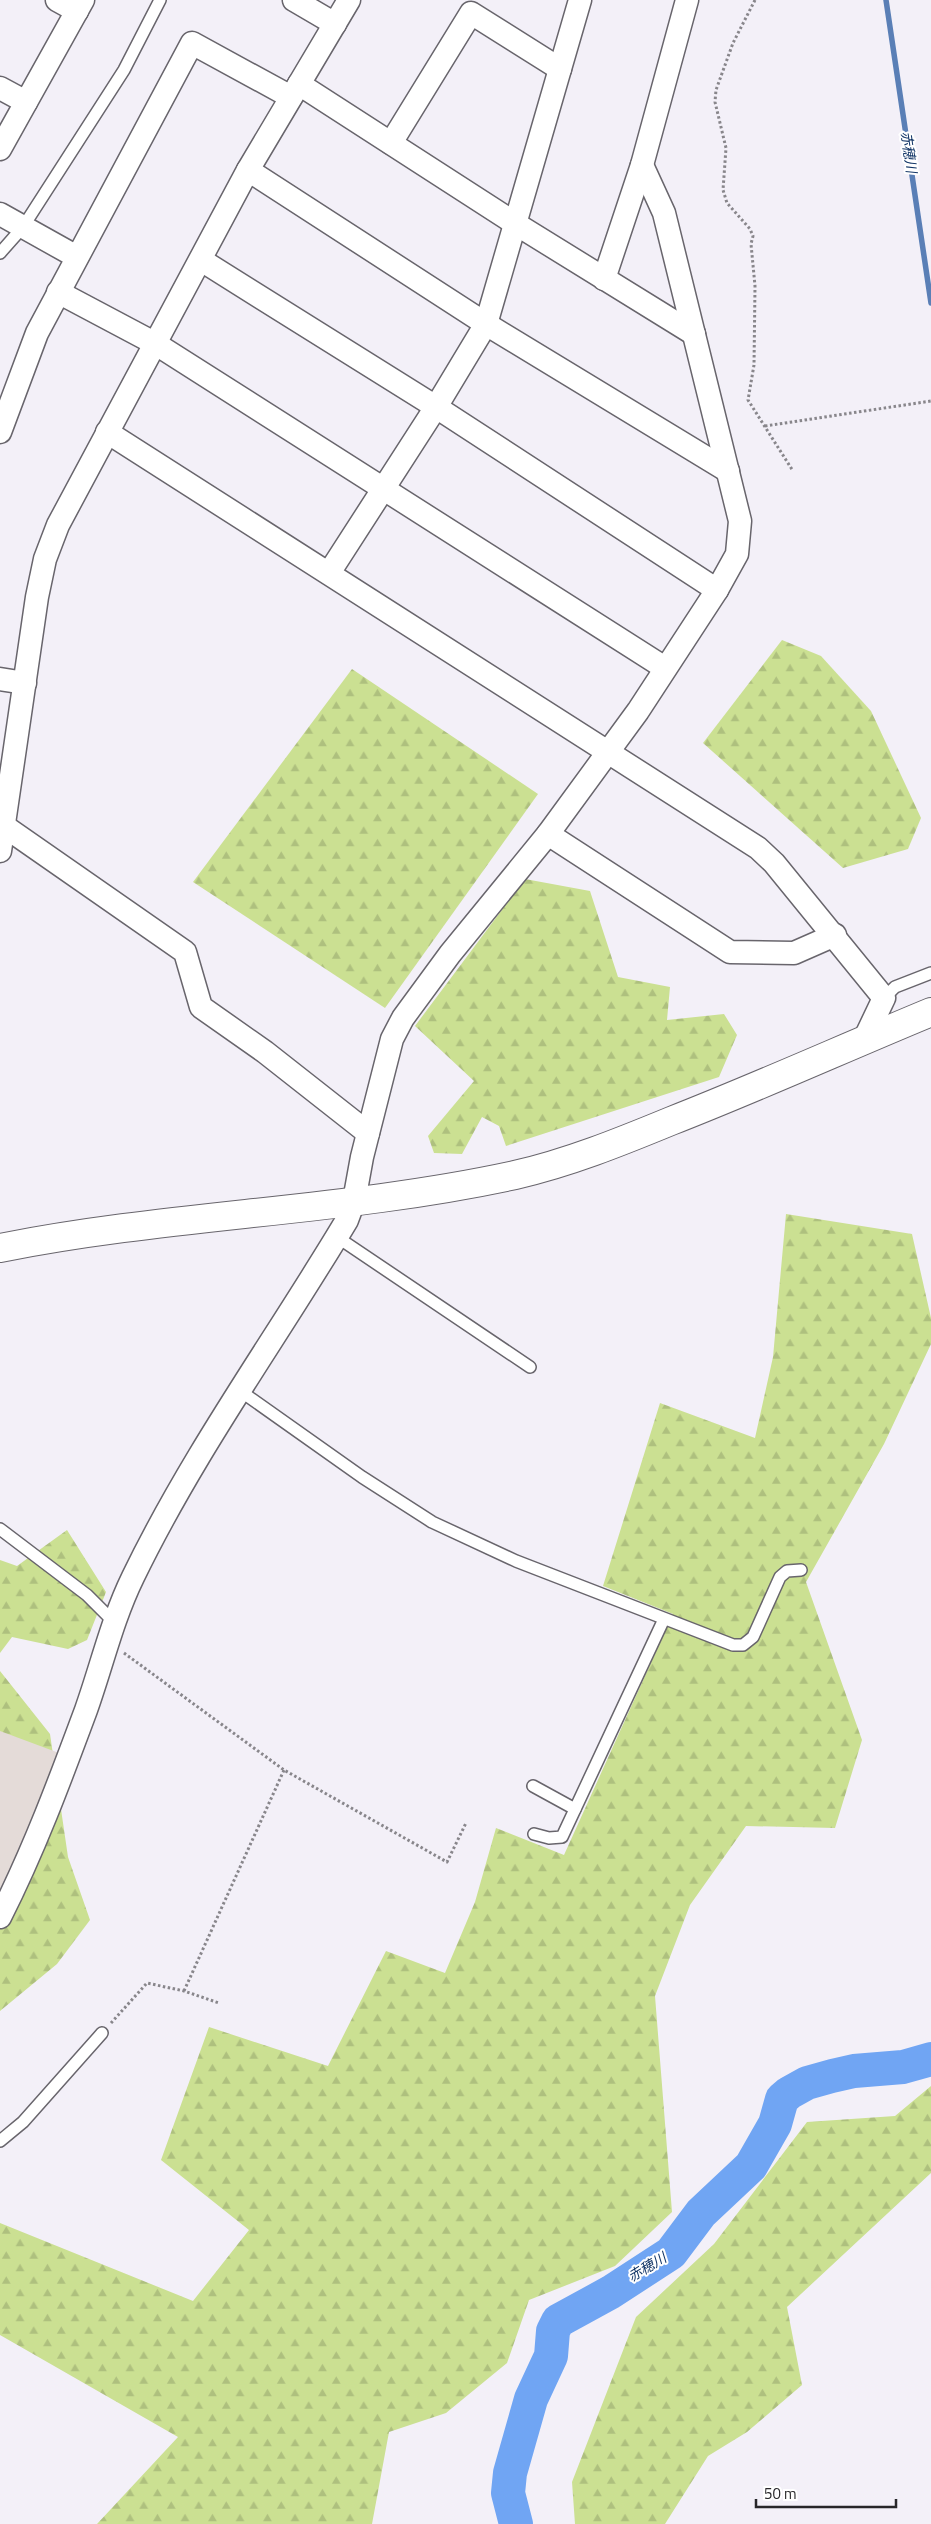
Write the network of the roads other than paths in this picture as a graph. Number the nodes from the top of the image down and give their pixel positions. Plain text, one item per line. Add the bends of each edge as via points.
1 (57, 0) edge
2 (160, 0) edge
3 (294, 0) edge
4 (349, 0) edge
5 (580, 0) edge
6 (687, 0) edge
7 (80, 6) edge
8 (335, 24) junction
9 (560, 69) junction
10 (0, 88) edge
11 (295, 90) junction
12 (26, 102) junction
13 (391, 143) junction
14 (0, 149) edge
15 (642, 165) junction
16 (248, 170) junction
17 (0, 214) edge
18 (516, 224) junction
19 (23, 227) junction
20 (0, 253) edge
21 (77, 257) junction
22 (201, 260) junction
23 (604, 279) junction
24 (58, 292) junction
25 (486, 324) junction
26 (694, 334) junction
27 (156, 344) junction
28 (436, 407) junction
29 (0, 432) edge
30 (107, 432) junction
31 (728, 471) junction
32 (384, 489) junction
33 (329, 573) junction
34 (717, 590) junction
35 (666, 668) junction
36 (0, 679) edge
37 (25, 683) junction
38 (610, 752) junction
39 (4, 826) junction
40 (548, 834) junction
41 (0, 850) edge
42 (835, 935) junction
43 (931, 973) edge
44 (884, 998) junction
45 (931, 1012) edge
46 (864, 1040) junction
47 (368, 1133) junction
48 (354, 1201) junction
49 (337, 1237) junction
50 (0, 1248) edge
51 (530, 1367) dead end
52 (239, 1390) junction
53 (0, 1529) edge
54 (801, 1570) dead end
55 (664, 1619) junction
56 (110, 1631) junction
57 (533, 1786) dead end
58 (575, 1809) junction
59 (534, 1834) dead end
60 (0, 1917) edge
61 (102, 2033) road end
62 (0, 2141) edge

1 - 7 street
2 - 19 lane via 124,70
3 - 8 street
4 - 8 street
5 - 9 street
6 - 15 street
7 - 12 street
8 - 11 street
9 - 13 street via 471,13
9 - 18 street
10 - 12 street
11 - 13 street
11 - 16 street
11 - 21 street via 192,43
12 - 14 street
13 - 18 street
15 - 23 street
15 - 26 street via 664,213
16 - 22 street
16 - 25 street
17 - 19 street
18 - 23 street
18 - 25 street
19 - 20 lane
19 - 21 street
21 - 24 street
22 - 27 street
22 - 28 street
23 - 26 street
24 - 27 street
24 - 29 street via 37,333
25 - 28 street
25 - 31 street
26 - 31 street
27 - 30 street
27 - 32 street
28 - 32 street
28 - 34 street
30 - 33 street
30 - 37 street via 58,525 45,559
31 - 34 street via 740,521 736,554
32 - 33 street
32 - 35 street
33 - 38 street
34 - 35 street
35 - 38 street
36 - 37 street
37 - 39 street
38 - 40 street
38 - 42 street via 758,848 774,862
39 - 41 street
39 - 47 street via 185,952 201,1008 265,1052
40 - 42 street via 730,952 794,953
40 - 47 street via 450,954 403,1018 392,1039
42 - 44 street
43 - 44 lane via 895,986
44 - 46 street
45 - 46 street
46 - 48 street via 722,1101 574,1158 516,1174
47 - 48 street
48 - 49 street
48 - 50 street via 102,1231
49 - 51 lane
49 - 52 street
52 - 55 lane via 432,1522 516,1561
52 - 56 street via 173,1502 133,1577
53 - 56 lane via 87,1595
54 - 55 lane via 787,1572 780,1577 753,1637 743,1645 733,1645
55 - 58 lane
56 - 60 street via 48,1812
57 - 58 lane
58 - 59 lane via 562,1837
61 - 62 lane via 23,2122

